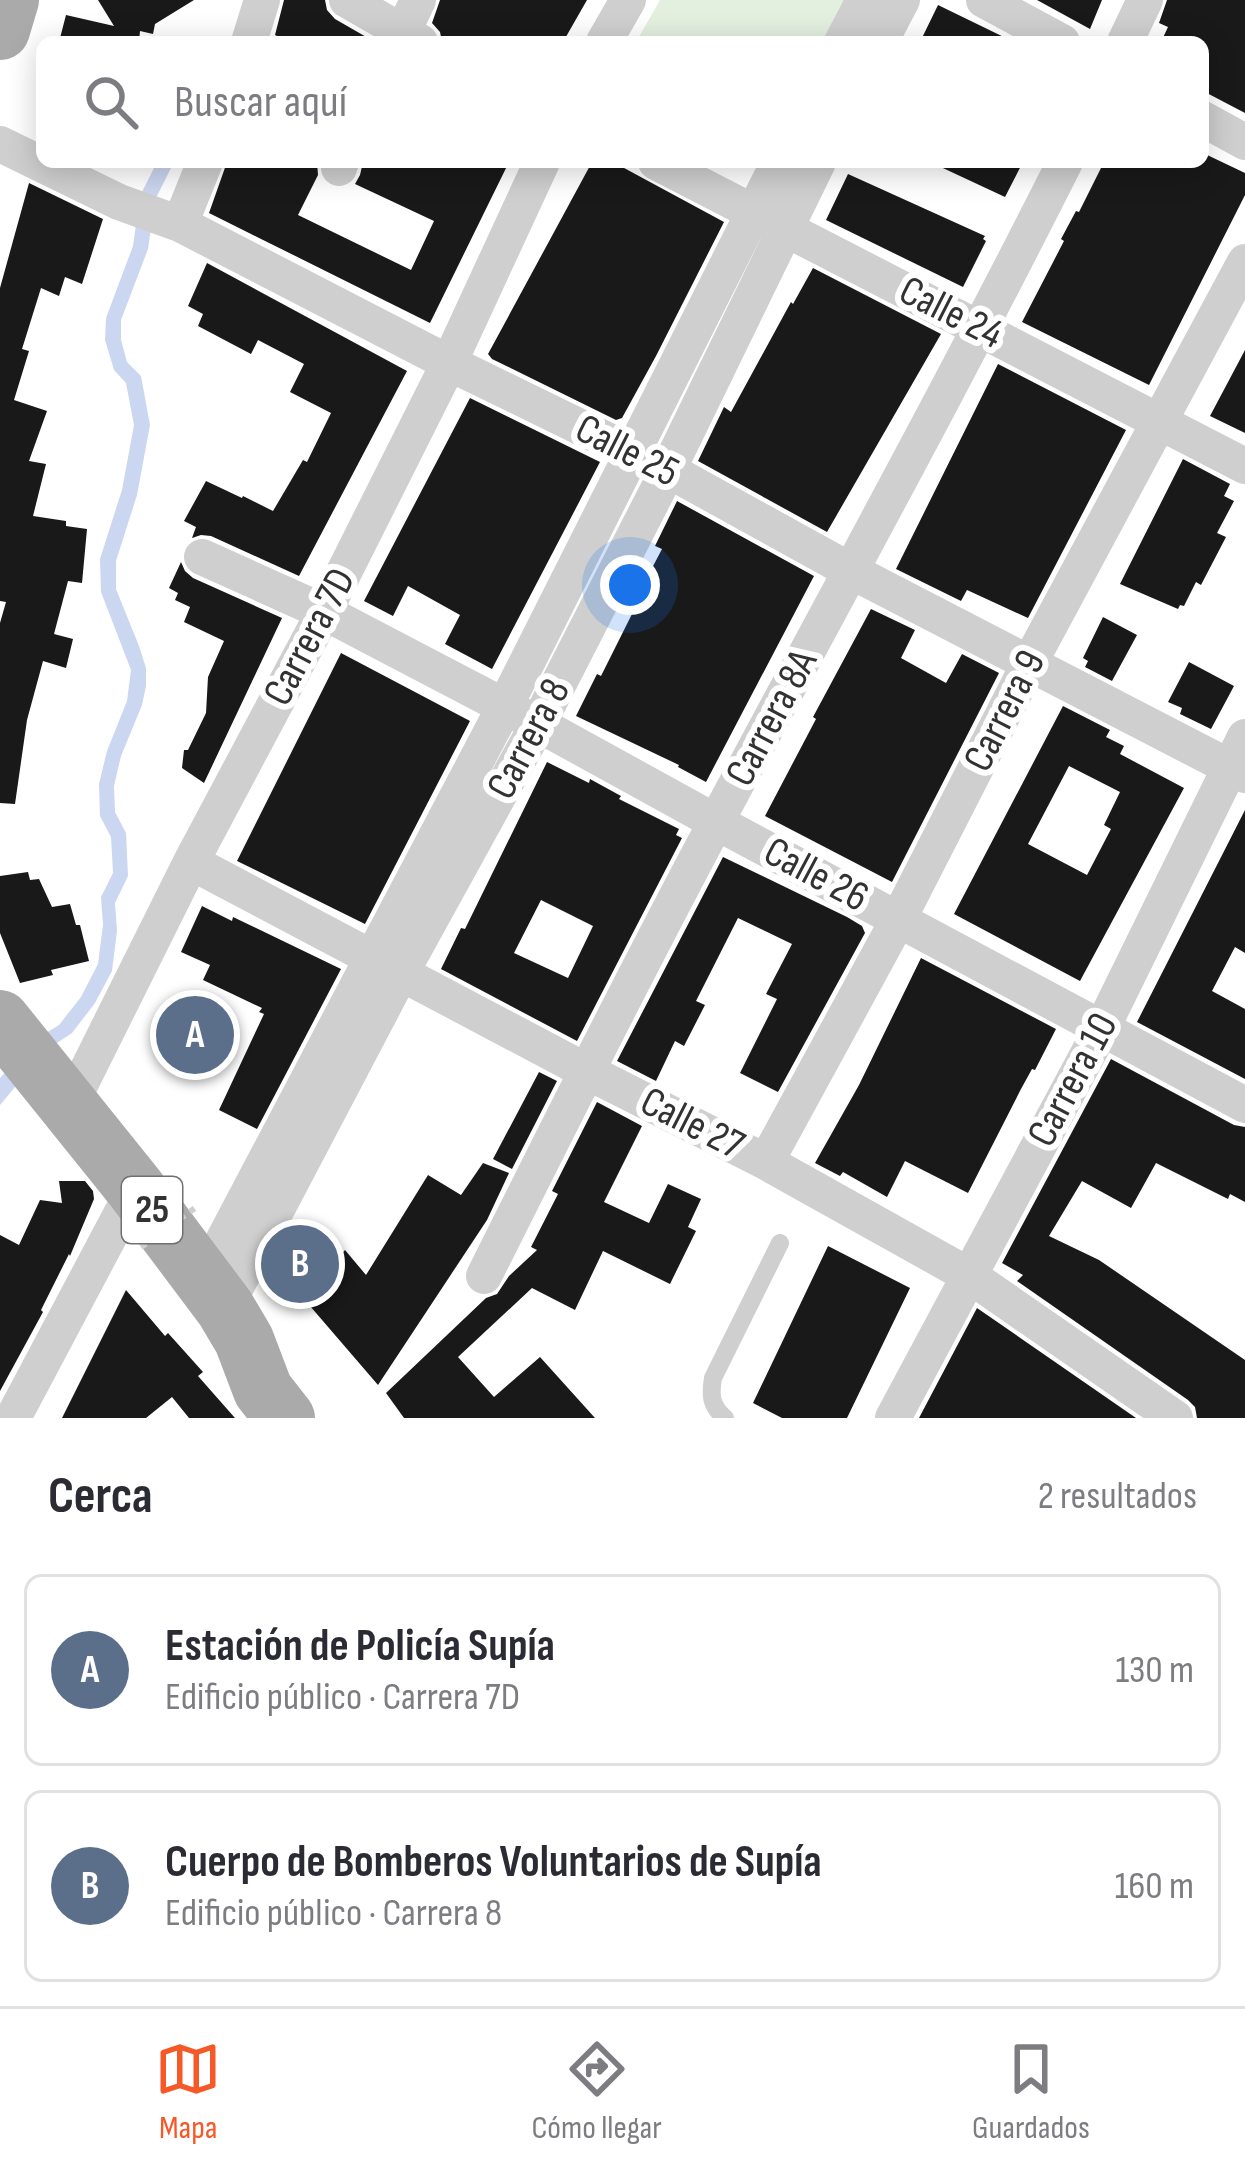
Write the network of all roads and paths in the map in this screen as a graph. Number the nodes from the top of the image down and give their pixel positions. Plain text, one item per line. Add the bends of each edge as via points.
1 (9, 0) edge
2 (262, 0) edge
3 (347, 0) edge
4 (628, 0) edge
5 (864, 0) edge
6 (902, 0) edge
7 (984, 0) edge
8 (1145, 0) edge
9 (410, 29) edge
10 (0, 30) edge
11 (251, 36) edge
12 (607, 36) edge
13 (845, 36) edge
14 (883, 36) edge
15 (1051, 36) edge
16 (1128, 36) edge
17 (1209, 122) edge
18 (1245, 142) edge
19 (0, 144) edge
20 (36, 162) edge
21 (49, 168) edge
22 (202, 168) edge
23 (539, 168) edge
24 (668, 168) edge
25 (778, 168) edge
26 (813, 168) edge
27 (1062, 168) edge
28 (768, 220) junction
29 (173, 222) junction
30 (1245, 262) edge
31 (981, 328) junction
32 (449, 363) junction
33 (1160, 422) junction
34 (634, 454) junction
35 (1245, 466) edge
36 (668, 470) junction
37 (202, 557) dead end
38 (851, 571) junction
39 (324, 613) junction
40 (1030, 662) junction
41 (505, 706) junction
42 (538, 724) junction
43 (1240, 760) edge
44 (716, 822) junction
45 (190, 862) junction
46 (898, 918) junction
47 (387, 965) junction
48 (4, 1024) edge
49 (1102, 1028) junction
50 (586, 1070) junction
51 (61, 1096) junction
52 (1245, 1105) edge
53 (766, 1162) junction
54 (135, 1188) junction
55 (195, 1208) dead end
56 (780, 1243) dead end
57 (141, 1246) dead end
58 (484, 1276) dead end
59 (970, 1276) junction
60 (224, 1309) junction
61 (13, 1418) edge
62 (285, 1418) edge
63 (327, 1418) edge
64 (725, 1418) edge
65 (893, 1418) edge
66 (1175, 1418) edge

1 - 10 main road
2 - 11 street
3 - 9 street
4 - 12 street
5 - 13 street
6 - 14 street
7 - 15 street
8 - 16 street
17 - 18 street
19 - 20 street, Calle 25
21 - 29 street, Calle 25
22 - 29 street
23 - 32 street, Carrera 7D
24 - 28 street, Calle 24
25 - 28 street, Carrera 8
26 - 28 street, Carrera 8
27 - 31 street, Carrera 8A
28 - 31 street, Calle 24
28 - 34 street, Carrera 8
28 - 36 street, Carrera 8
29 - 32 street, Calle 25
30 - 33 street, Carrera 9
31 - 33 street, Calle 24
31 - 38 street, Carrera 8A
32 - 34 street, Calle 25
32 - 39 street, Carrera 7D
33 - 35 street, Calle 24
33 - 40 street, Carrera 9
34 - 36 street, Calle 25
34 - 41 street, Carrera 8
36 - 38 street, Calle 25
36 - 42 street, Carrera 8
37 - 39 street, Calle 26
38 - 40 street, Calle 25
38 - 44 street, Carrera 8A
39 - 41 street, Calle 26
39 - 45 street, Carrera 7D
40 - 43 street, Calle 25
40 - 46 street, Carrera 9
41 - 42 street, Calle 26
41 - 47 street, Carrera 8
42 - 44 street, Calle 26
42 - 47 street, Carrera 8
43 - 49 street, Carrera 10
44 - 46 street, Calle 26
44 - 50 street, Carrera 8A
45 - 47 street, Calle 27
45 - 51 street, Carrera 7D
46 - 49 street, Calle 26
46 - 53 street, Carrera 9
47 - 50 street, Calle 27
47 - 60 street, Carrera 8
48 - 51 main road, 25
49 - 52 street, Calle 26
49 - 59 street, Carrera 10
50 - 53 street, Calle 27
50 - 58 street, Carrera 8A
51 - 54 main road, 25
53 - 59 street, Calle 27
54 - 60 main road, 25
54 - 61 street
55 - 57 path, bridge
56 - 64 lane via 713,1378 710,1398
59 - 65 street, Carrera 10
59 - 66 street, Calle 27
60 - 62 main road, 25
60 - 63 main road, 25

